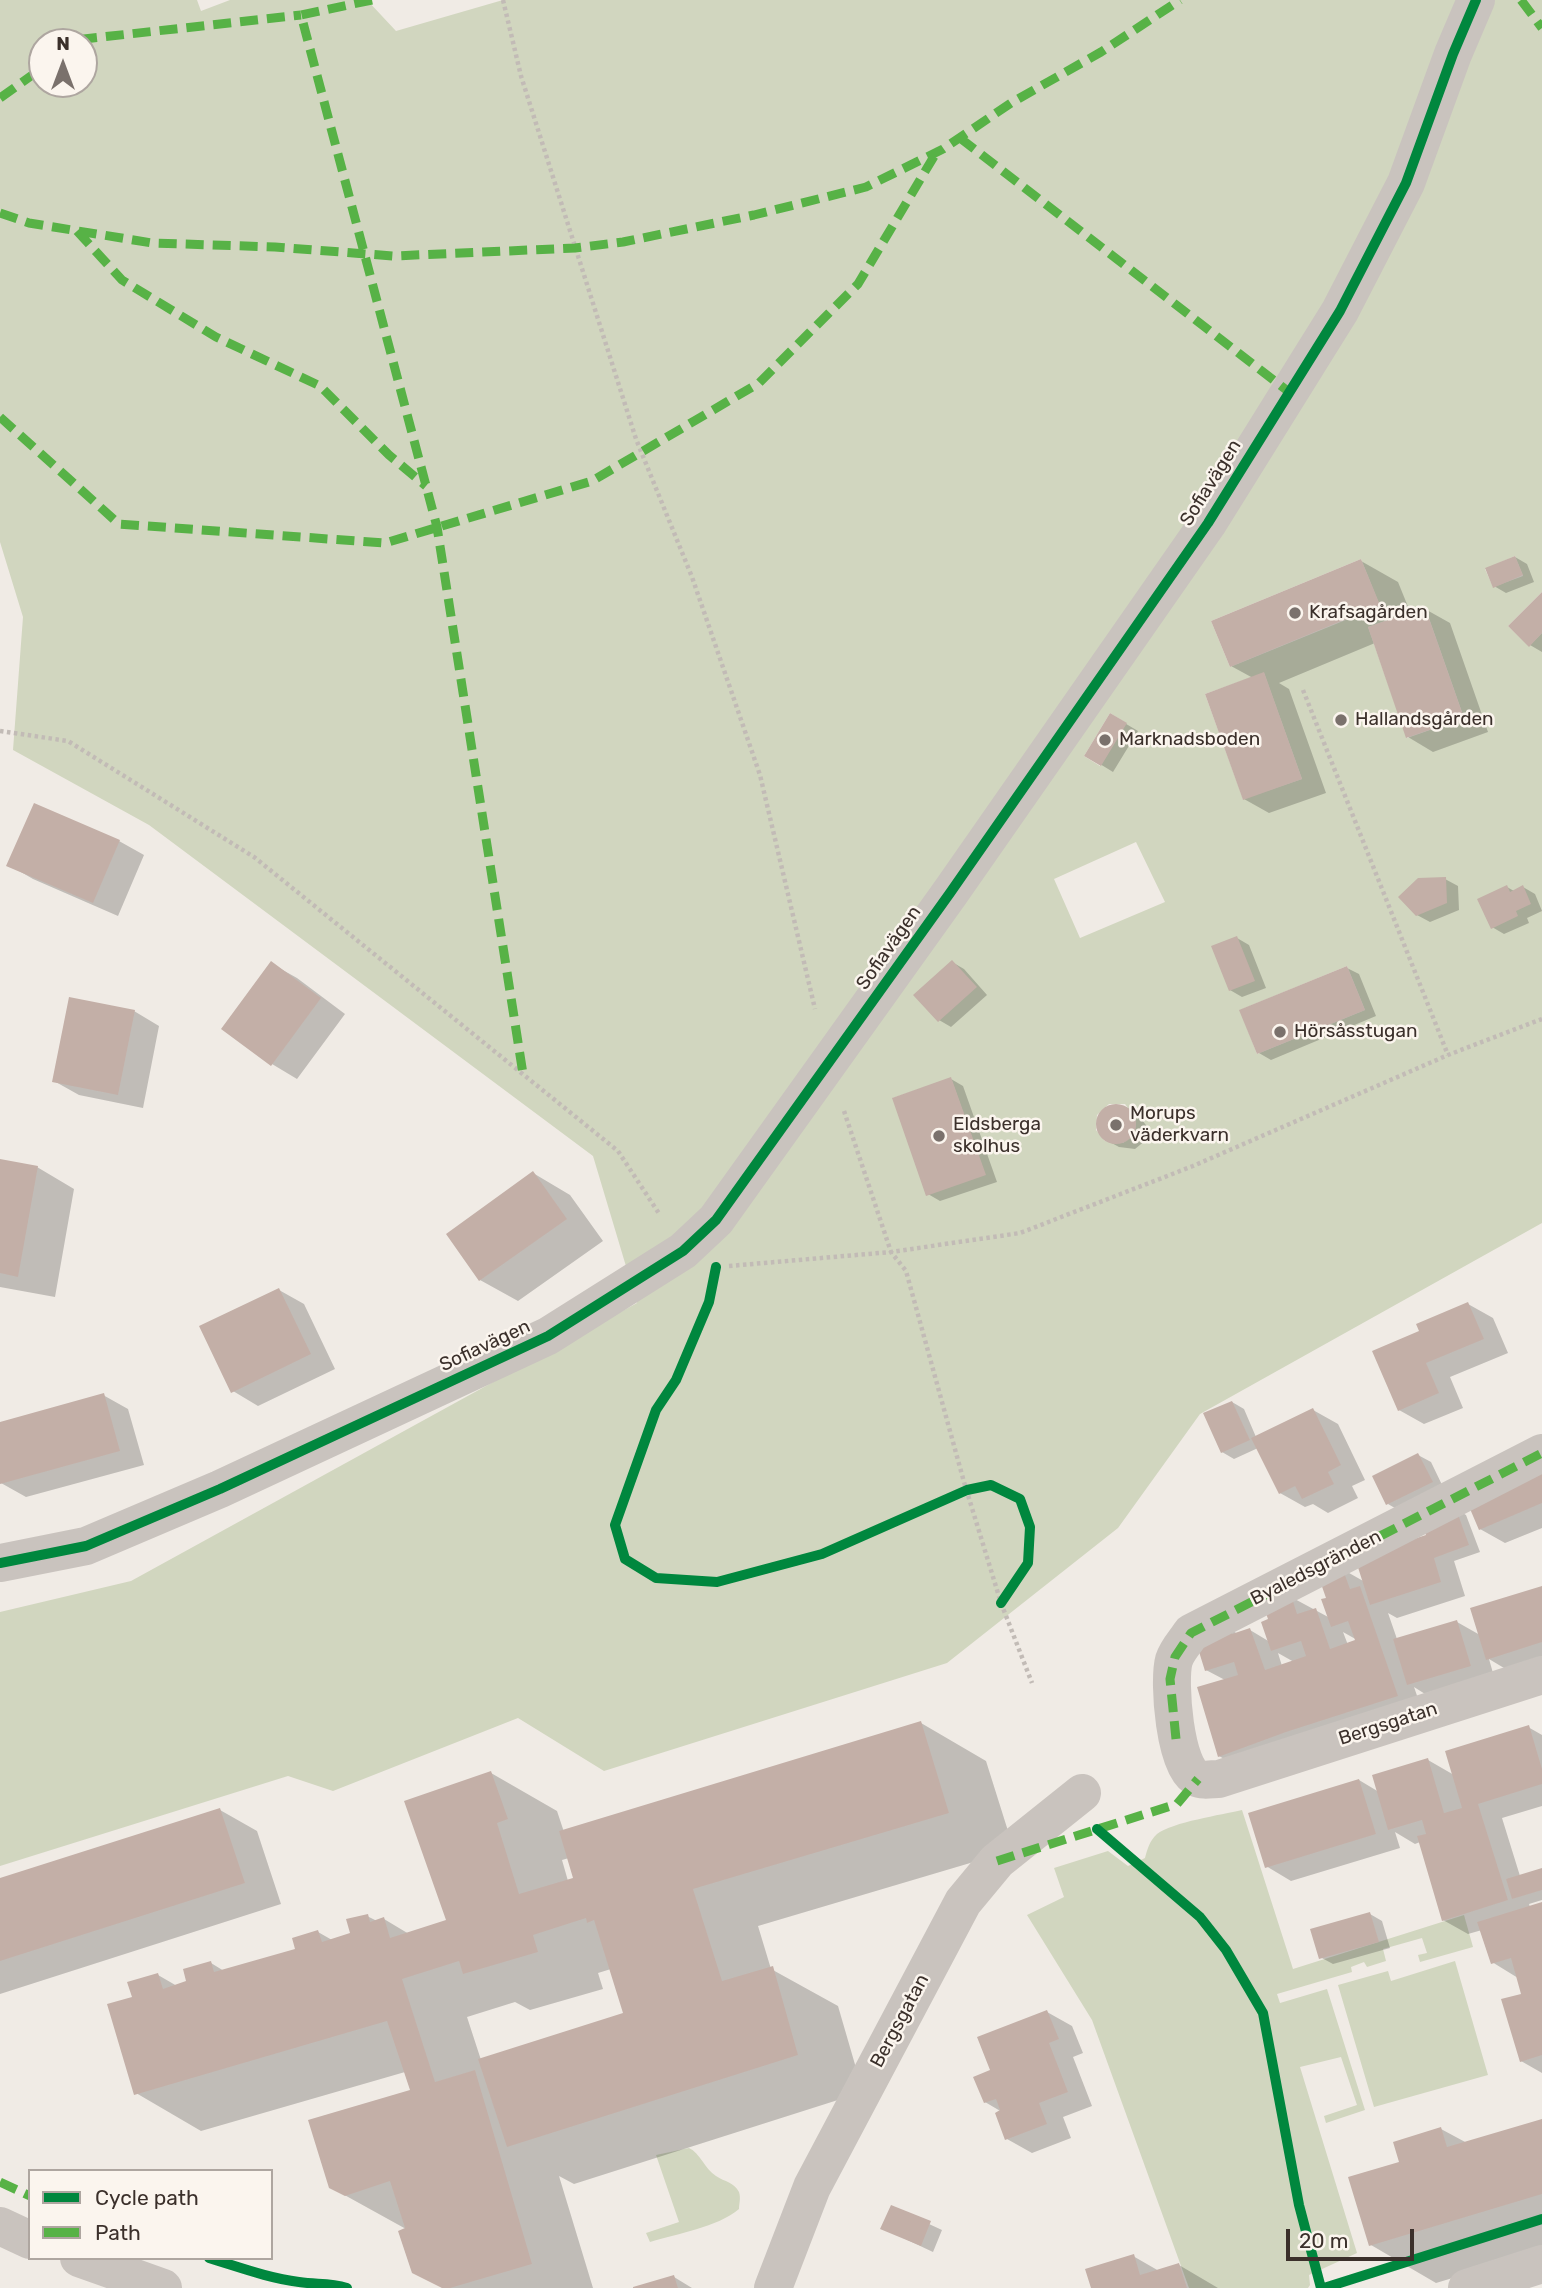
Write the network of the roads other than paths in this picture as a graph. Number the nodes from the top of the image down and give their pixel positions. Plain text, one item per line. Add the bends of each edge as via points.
1 (1476, 0) edge
2 (1542, 1453) edge
3 (0, 1563) edge
4 (1541, 1678) edge
5 (1176, 1739) joint
6 (1082, 1793) dead end
7 (0, 2226) edge
8 (28, 2239) edge
9 (85, 2260) edge
10 (1542, 2264) edge
11 (163, 2288) edge
12 (772, 2288) edge
13 (1467, 2288) edge

1 - 3 street, Sofiavägen via 1406,183 1340,311 1200,534 716,1220 683,1251 548,1336 86,1546
2 - 5 street, Byaledsgränden via 1191,1633 1175,1657 1170,1679
4 - 5 street, Bergsgatan via 1219,1779 1198,1779 1191,1774
6 - 12 street, Bergsgatan via 997,1861 963,1902 811,2187
7 - 8 street
9 - 11 street
10 - 13 street

